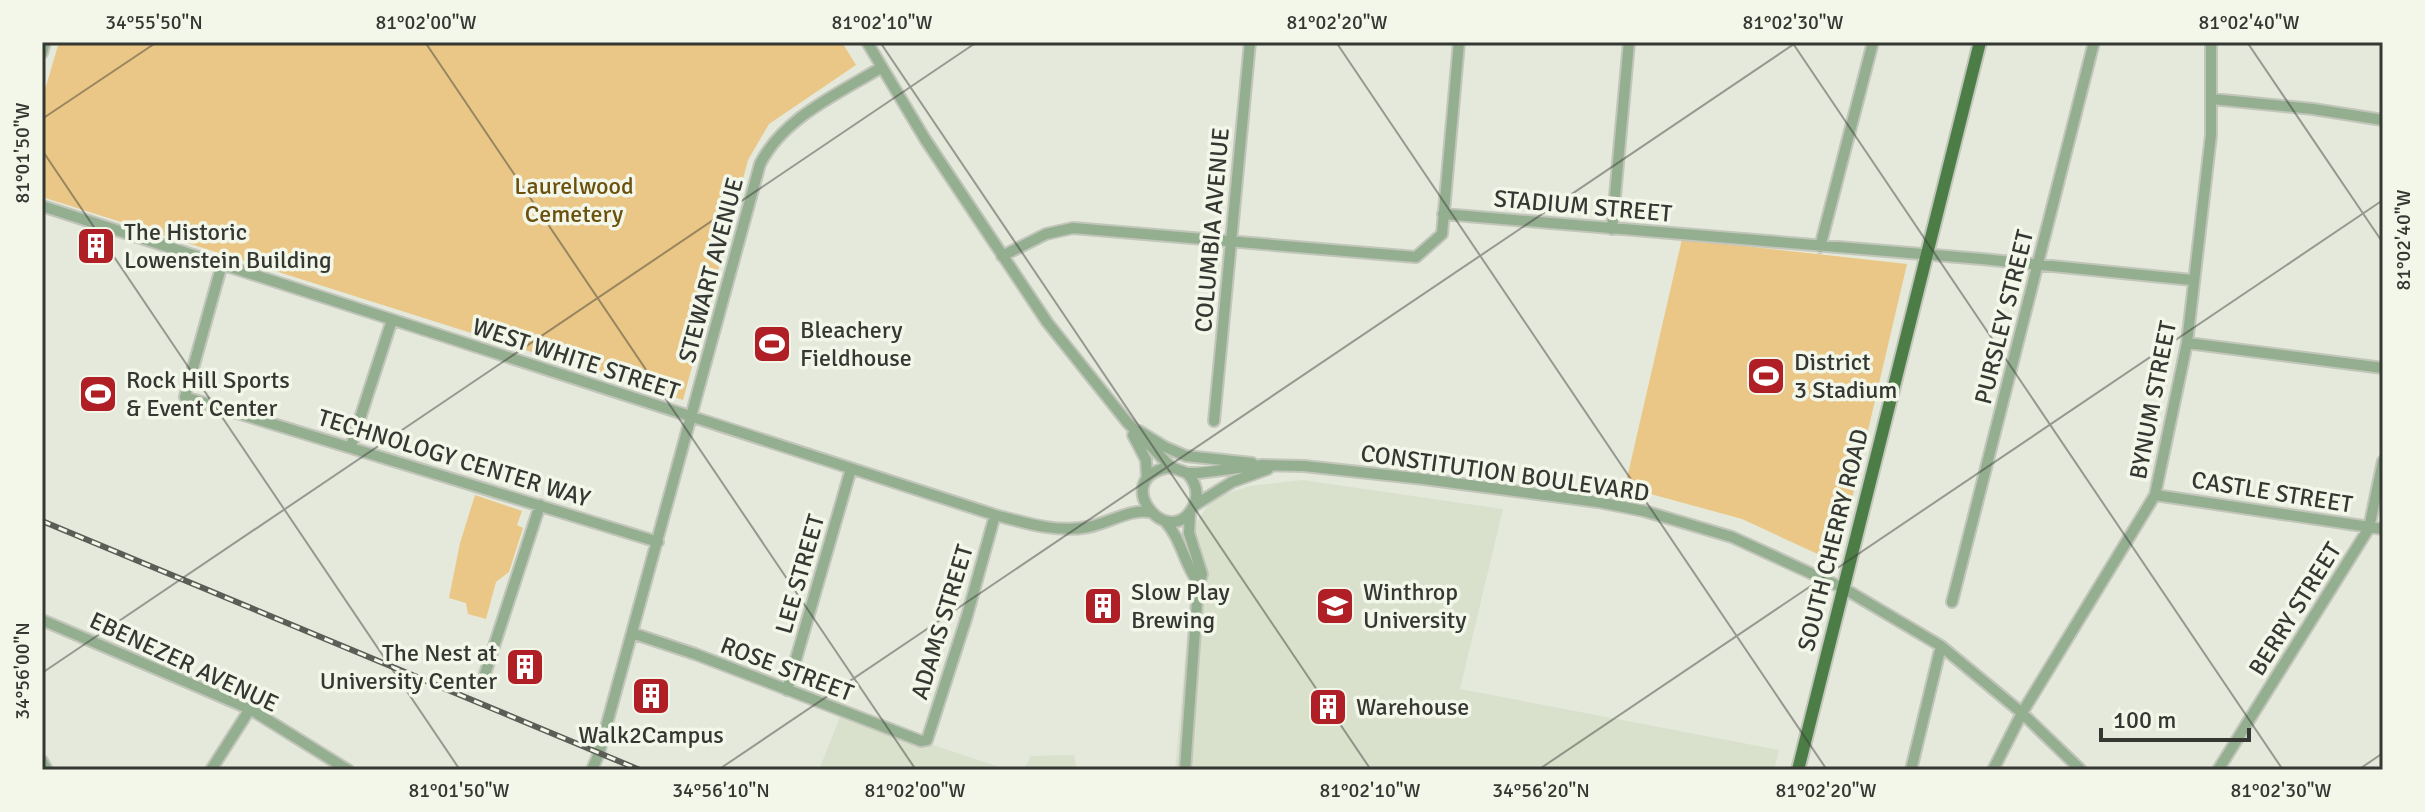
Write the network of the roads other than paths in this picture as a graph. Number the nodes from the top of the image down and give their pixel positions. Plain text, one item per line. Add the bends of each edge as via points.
1 (45, 42) edge
2 (867, 42) edge
3 (1250, 42) edge
4 (1459, 42) edge
5 (1629, 42) edge
6 (1873, 42) edge
7 (1980, 42) edge
8 (2094, 42) edge
9 (2211, 42) edge
10 (42, 53) edge
11 (882, 67) junction
12 (2212, 99) junction
13 (2383, 120) edge
14 (42, 206) edge
15 (1443, 214) junction
16 (1612, 229) junction
17 (1232, 242) junction
18 (1820, 247) junction
19 (1002, 256) junction
20 (1927, 256) junction
21 (222, 264) junction
22 (2039, 265) junction
23 (2192, 280) junction
24 (392, 320) junction
25 (2187, 343) junction
26 (2383, 368) edge
27 (693, 417) junction
28 (1214, 421) dead end
29 (1129, 424) junction
30 (351, 446) junction
31 (2383, 461) edge
32 (1262, 465) junction
33 (1279, 466) junction
34 (1171, 467) junction
35 (851, 469) junction
36 (1187, 473) junction
37 (1147, 478) junction
38 (1143, 491) junction
39 (2155, 495) junction
40 (540, 505) junction
41 (1192, 509) junction
42 (1149, 512) junction
43 (995, 515) junction
44 (1165, 521) junction
45 (1102, 524) junction
46 (2369, 528) junction
47 (2383, 529) edge
48 (658, 542) junction
49 (1199, 584) junction
50 (1843, 588) junction
51 (1952, 602) dead end
52 (42, 620) edge
53 (632, 633) junction
54 (1941, 646) junction
55 (485, 674) dead end
56 (787, 690) junction
57 (250, 709) junction
58 (2022, 713) junction
59 (927, 740) joint
60 (42, 761) edge
61 (47, 770) edge
62 (211, 770) edge
63 (348, 770) edge
64 (592, 770) edge
65 (1185, 770) edge
66 (1798, 770) edge
67 (1911, 770) edge
68 (1993, 770) edge
69 (2081, 770) edge
70 (2218, 770) edge

1 - 10 street
2 - 11 street, CONSTITUTION BOULEVARD
3 - 17 street, COLUMBIA AVENUE
4 - 15 street
5 - 16 street
6 - 18 street
7 - 20 main road, SOUTH CHERRY ROAD
8 - 22 street, PURSLEY STREET
9 - 12 street, BYNUM STREET
11 - 19 street, CONSTITUTION BOULEVARD
11 - 27 street, STEWART AVENUE via 794,122 767,149
12 - 13 street
12 - 23 street, BYNUM STREET
14 - 21 street, WEST WHITE STREET
15 - 16 street, STADIUM STREET
15 - 17 street via 1442,234 1416,257
16 - 18 street, STADIUM STREET
17 - 19 street via 1073,228 1046,234
17 - 28 street, COLUMBIA AVENUE
18 - 20 street, STADIUM STREET
19 - 29 street, CONSTITUTION BOULEVARD
20 - 22 street, STADIUM STREET
20 - 50 main road, SOUTH CHERRY ROAD
21 - 24 street, WEST WHITE STREET
21 - 30 street, TECHNOLOGY CENTER WAY via 185,397
22 - 23 street, STADIUM STREET
22 - 51 street, PURSLEY STREET
23 - 25 street, BYNUM STREET
24 - 27 street, WEST WHITE STREET
24 - 30 street
25 - 26 street
25 - 39 street, BYNUM STREET
27 - 35 street, WEST WHITE STREET
27 - 48 street, STEWART AVENUE
29 - 32 street via 1186,456
29 - 34 street, CONSTITUTION BOULEVARD
29 - 37 street, CONSTITUTION BOULEVARD via 1146,460
30 - 40 street, TECHNOLOGY CENTER WAY
31 - 46 street, BERRY STREET
32 - 33 street, CONSTITUTION BOULEVARD
32 - 36 street, CONSTITUTION BOULEVARD
33 - 41 street, CONSTITUTION BOULEVARD via 1232,482
33 - 50 street, CONSTITUTION BOULEVARD via 1437,480 1644,511 1732,537
34 - 36 street, CONSTITUTION BOULEVARD
34 - 37 street
35 - 43 street, WEST WHITE STREET
35 - 56 street, LEE STREET
36 - 41 street via 1196,487
37 - 38 street
38 - 42 street
38 - 45 street, WEST WHITE STREET via 1131,506
39 - 46 street, CASTLE STREET
39 - 58 street, BYNUM STREET
40 - 48 street, TECHNOLOGY CENTER WAY
40 - 55 street
41 - 44 street, CONSTITUTION BOULEVARD via 1183,518
41 - 49 street via 1189,533 1202,574
42 - 44 street
42 - 45 street, WEST WHITE STREET
43 - 45 street, WEST WHITE STREET via 1048,528
43 - 59 street, ADAMS STREET
44 - 49 street
46 - 47 street, CASTLE STREET
46 - 70 street, BERRY STREET
48 - 53 street, STEWART AVENUE
49 - 65 street
50 - 54 street, CONSTITUTION BOULEVARD
50 - 66 main road, SOUTH CHERRY ROAD
52 - 57 street, EBENEZER AVENUE
53 - 56 street, ROSE STREET
53 - 64 street, STEWART AVENUE
54 - 58 street, CONSTITUTION BOULEVARD
54 - 67 street
56 - 59 street, ROSE STREET
57 - 62 street
57 - 63 street, EBENEZER AVENUE
58 - 68 street, BYNUM STREET
58 - 69 street, CONSTITUTION BOULEVARD
60 - 61 street

